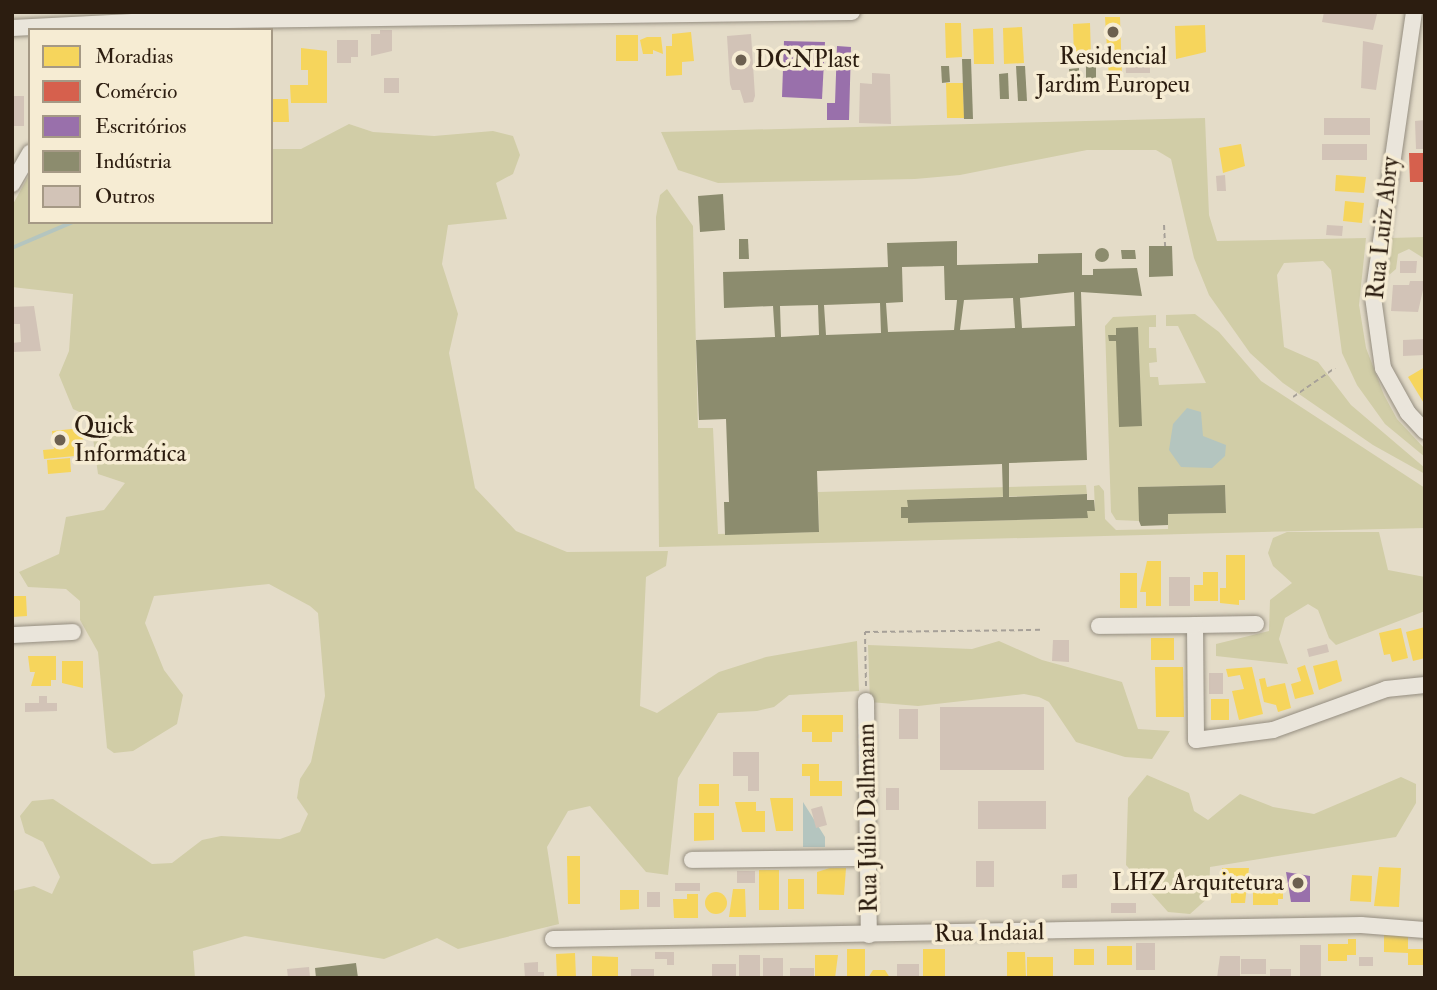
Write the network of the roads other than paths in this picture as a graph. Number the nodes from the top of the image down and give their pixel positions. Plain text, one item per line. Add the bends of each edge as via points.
1 (852, 12) edge
2 (1414, 12) edge
3 (736, 14) edge
4 (216, 16) edge
5 (115, 22) edge
6 (12, 28) edge
7 (28, 156) edge
8 (12, 184) edge
9 (1425, 431) edge
10 (1256, 624) dead end
11 (1195, 625) junction
12 (1099, 626) dead end
13 (73, 632) dead end
14 (12, 635) edge
15 (1425, 685) edge
16 (866, 701) road end
17 (868, 858) junction
18 (692, 860) dead end
19 (1425, 930) edge
20 (869, 934) junction
21 (553, 939) dead end

1 - 3 street
2 - 9 street, Rua Luiz Abry via 1373,297 1382,368 1408,413
3 - 4 street
4 - 5 street
5 - 6 street
7 - 8 street
10 - 11 street
11 - 12 street
11 - 15 street via 1196,740 1273,730 1386,689
13 - 14 street
16 - 17 street, Rua Júlio Dallmann
17 - 18 street
17 - 20 street, Rua Júlio Dallmann
19 - 20 street, Rua Indaial via 1362,925
20 - 21 street, Rua Indaial

